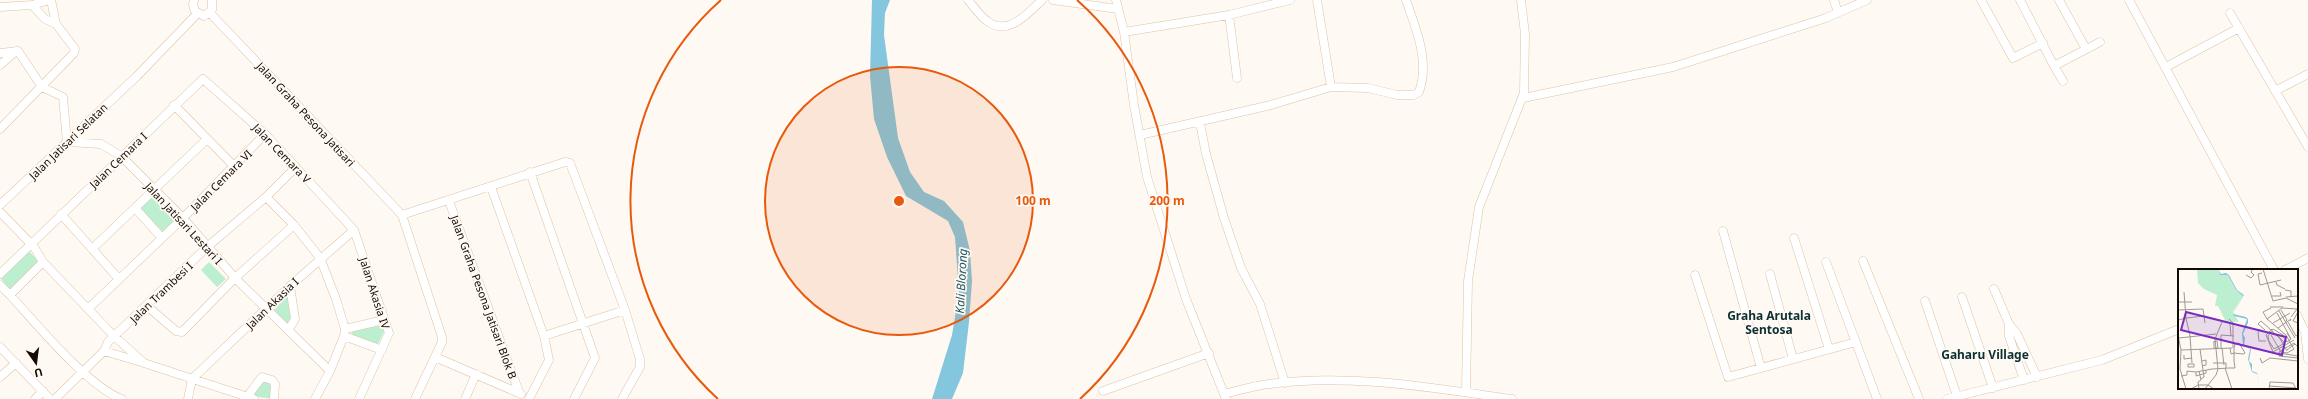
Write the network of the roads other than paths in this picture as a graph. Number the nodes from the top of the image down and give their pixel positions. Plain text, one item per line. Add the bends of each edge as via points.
1 (50, 0) edge
2 (194, 0) edge
3 (212, 0) edge
4 (968, 0) edge
5 (1042, 0) edge
6 (1053, 0) edge
7 (1116, 0) edge
8 (1290, 0) edge
9 (1317, 0) edge
10 (1406, 0) edge
11 (1521, 0) edge
12 (1834, 0) edge
13 (1867, 0) edge
14 (1981, 0) edge
15 (2020, 0) edge
16 (2059, 0) edge
17 (2129, 0) edge
18 (32, 5) junction
19 (0, 7) edge
20 (1118, 9) junction
21 (210, 13) junction
22 (1838, 13) junction
23 (2230, 13) dead end
24 (197, 14) junction
25 (1229, 15) junction
26 (56, 24) junction
27 (2239, 28) junction
28 (1124, 32) junction
29 (2100, 42) dead end
30 (2042, 43) junction
31 (2086, 48) junction
32 (18, 50) junction
33 (0, 53) edge
34 (0, 65) edge
35 (2054, 66) junction
36 (2166, 67) junction
37 (2308, 74) edge
38 (1237, 78) dead end
39 (206, 80) joint
40 (2063, 81) dead end
41 (42, 87) junction
42 (1331, 87) junction
43 (2274, 91) junction
44 (1523, 98) junction
45 (174, 105) junction
46 (1200, 123) junction
47 (0, 129) edge
48 (266, 134) junction
49 (1140, 135) junction
50 (207, 139) junction
51 (67, 142) junction
52 (2308, 146) edge
53 (121, 156) junction
54 (234, 166) junction
55 (296, 168) junction
56 (530, 172) junction
57 (491, 187) junction
58 (154, 190) junction
59 (266, 197) junction
60 (449, 201) junction
61 (0, 206) edge
62 (135, 208) junction
63 (0, 212) edge
64 (61, 214) junction
65 (402, 215) junction
66 (183, 218) junction
67 (294, 225) junction
68 (354, 230) junction
69 (1723, 231) dead end
70 (162, 238) junction
71 (1794, 238) dead end
72 (31, 244) junction
73 (207, 247) junction
74 (92, 249) junction
75 (320, 258) junction
76 (2308, 258) edge
77 (1863, 261) dead end
78 (44, 262) junction
79 (1826, 262) dead end
80 (2273, 269) edge
81 (2287, 269) edge
82 (0, 274) edge
83 (1770, 274) dead end
84 (1695, 275) dead end
85 (235, 278) junction
86 (119, 279) junction
87 (0, 284) edge
88 (290, 286) junction
89 (1994, 289) dead end
90 (10, 295) junction
91 (1962, 297) dead end
92 (1925, 301) dead end
93 (147, 306) junction
94 (89, 308) junction
95 (267, 308) junction
96 (625, 310) junction
97 (2298, 317) edge
98 (384, 320) junction
99 (583, 324) junction
100 (2009, 324) junction
101 (289, 329) junction
102 (2178, 329) edge
103 (345, 332) junction
104 (114, 336) junction
105 (544, 336) junction
106 (1856, 342) junction
107 (0, 347) edge
108 (1829, 349) junction
109 (382, 350) junction
110 (104, 351) junction
111 (1209, 353) junction
112 (435, 357) junction
113 (1793, 359) junction
114 (2308, 359) edge
115 (144, 362) junction
116 (16, 363) junction
117 (1761, 368) junction
118 (330, 371) junction
119 (83, 372) junction
120 (476, 374) junction
121 (0, 377) edge
122 (2037, 377) junction
123 (192, 379) junction
124 (2024, 380) junction
125 (1285, 383) junction
126 (1993, 388) junction
127 (44, 391) junction
128 (1103, 391) dead end
129 (1466, 392) junction
130 (517, 396) edge
131 (1225, 396) edge
132 (1957, 396) junction
133 (251, 398) edge
134 (1494, 398) edge
135 (35, 399) edge
136 (50, 399) edge
137 (54, 399) edge
138 (122, 399) edge
139 (188, 399) edge
140 (274, 399) edge
141 (315, 399) edge
142 (359, 399) edge
143 (415, 399) edge
144 (465, 399) edge
145 (528, 399) edge
146 (574, 399) edge
147 (622, 399) edge
148 (1512, 399) edge
149 (1877, 399) edge
150 (1919, 399) edge
151 (1947, 399) edge

1 - 18 street
1 - 26 street
2 - 24 street via 193,8
3 - 21 street via 214,6
4 - 5 street via 986,21 1007,27 1015,24
6 - 20 street
7 - 20 street
8 - 25 street
9 - 42 street
10 - 42 street via 1422,48 1422,81 1419,92 1397,95 1368,88
11 - 44 street via 1525,34
12 - 22 street
13 - 22 street
14 - 30 street via 2013,58
15 - 30 street
16 - 31 street
17 - 36 street
18 - 19 street
18 - 26 street via 46,20
20 - 28 street
21 - 24 street via 204,16
21 - 65 street, Jalan Graha Pesona Jatisari
22 - 44 street via 1673,67
23 - 27 street
24 - 51 street, Jalan Jatisari Selatan via 137,76
25 - 28 street
25 - 38 street
26 - 41 street via 75,49
27 - 36 street
27 - 43 street
28 - 49 street
29 - 31 street
30 - 35 street
31 - 35 street
32 - 33 street
32 - 34 street
32 - 41 street
35 - 40 street
36 - 80 street
37 - 43 street
39 - 45 street, Jalan Cemara I via 200,80
39 - 48 street, Jalan Cemara V
41 - 47 street
41 - 51 street via 63,97
42 - 46 street via 1271,106
43 - 52 street
44 - 129 street via 1479,207 1468,281
45 - 50 street
45 - 53 street, Jalan Cemara I
46 - 49 street
46 - 125 street via 1224,218 1241,268 1260,304
48 - 54 street, Jalan Cemara VI
48 - 55 street, Jalan Cemara V
49 - 111 street via 1148,177 1186,300
50 - 54 street
50 - 58 street
51 - 53 street, Jalan Jatisari Lestari I via 101,144
51 - 61 street, Jalan Jatisari Selatan
53 - 58 street, Jalan Jatisari Lestari I
53 - 64 street, Jalan Cemara I
54 - 66 street, Jalan Cemara VI
55 - 59 street, Jalan Trambesi I
55 - 68 street, Jalan Cemara V
56 - 57 street
56 - 96 street via 565,162 572,166
56 - 99 street
57 - 60 street
57 - 105 street
58 - 62 street
58 - 66 street, Jalan Jatisari Lestari I
59 - 67 street
59 - 73 street, Jalan Trambesi I
60 - 65 street
60 - 130 street, Jalan Graha Pesona Jatisari Blok B
62 - 70 street
62 - 74 street
63 - 72 street
64 - 72 street, Jalan Cemara I
64 - 74 street
65 - 112 street, Jalan Graha Pesona Jatisari via 442,337
66 - 70 street, Jalan Cemara VI
66 - 73 street, Jalan Jatisari Lestari I
67 - 75 street
67 - 85 street
68 - 75 street, Jalan Akasia I
68 - 98 street, Jalan Akasia IV
69 - 117 street
70 - 86 street, Jalan Cemara VI
71 - 108 street
72 - 78 street
72 - 82 street, Jalan Cemara I
73 - 85 street, Jalan Jatisari Lestari I
73 - 93 street, Jalan Trambesi I
74 - 86 street
75 - 88 street, Jalan Akasia I
75 - 103 street via 336,299
76 - 81 street
77 - 150 street
78 - 90 street
78 - 94 street
79 - 106 street
83 - 113 street
84 - 117 street via 1728,376
85 - 93 street via 180,332
85 - 95 street, Jalan Jatisari Lestari I
86 - 94 street, Jalan Cemara VI
87 - 90 street
88 - 95 street, Jalan Akasia I
88 - 101 street via 295,319
89 - 100 street
90 - 119 street
91 - 126 street
92 - 132 street
93 - 104 street, Jalan Trambesi I
94 - 104 street
95 - 101 street, Jalan Jatisari Lestari I
95 - 123 street, Jalan Akasia I
96 - 99 street
96 - 147 street via 640,366
97 - 114 street via 2305,332
98 - 103 street
98 - 109 street, Jalan Akasia IV via 388,333
99 - 105 street
99 - 146 street via 595,358
100 - 122 street via 2017,334
100 - 124 street via 2009,336
101 - 118 street, Jalan Jatisari Lestari I
102 - 122 street via 2102,360
103 - 109 street
103 - 118 street
104 - 110 street, Jalan Trambesi I
104 - 115 street
105 - 145 street via 549,360
106 - 108 street
106 - 149 street
107 - 116 street
108 - 113 street
109 - 142 street, Jalan Akasia IV
110 - 115 street
110 - 119 street, Jalan Trambesi I
111 - 128 street
111 - 131 street
112 - 120 street
112 - 143 street, Jalan Graha Pesona Jatisari
113 - 117 street
115 - 123 street
116 - 121 street
116 - 127 street
118 - 141 street
119 - 137 street, Jalan Trambesi I
119 - 138 street via 107,393
120 - 130 street
120 - 144 street
122 - 124 street
123 - 133 street
123 - 139 street
124 - 126 street
125 - 129 street via 1333,380
125 - 131 street via 1269,384
126 - 132 street
127 - 135 street
127 - 136 street
129 - 134 street
130 - 145 street
132 - 151 street
133 - 140 street via 262,377 272,380 275,384
134 - 148 street

